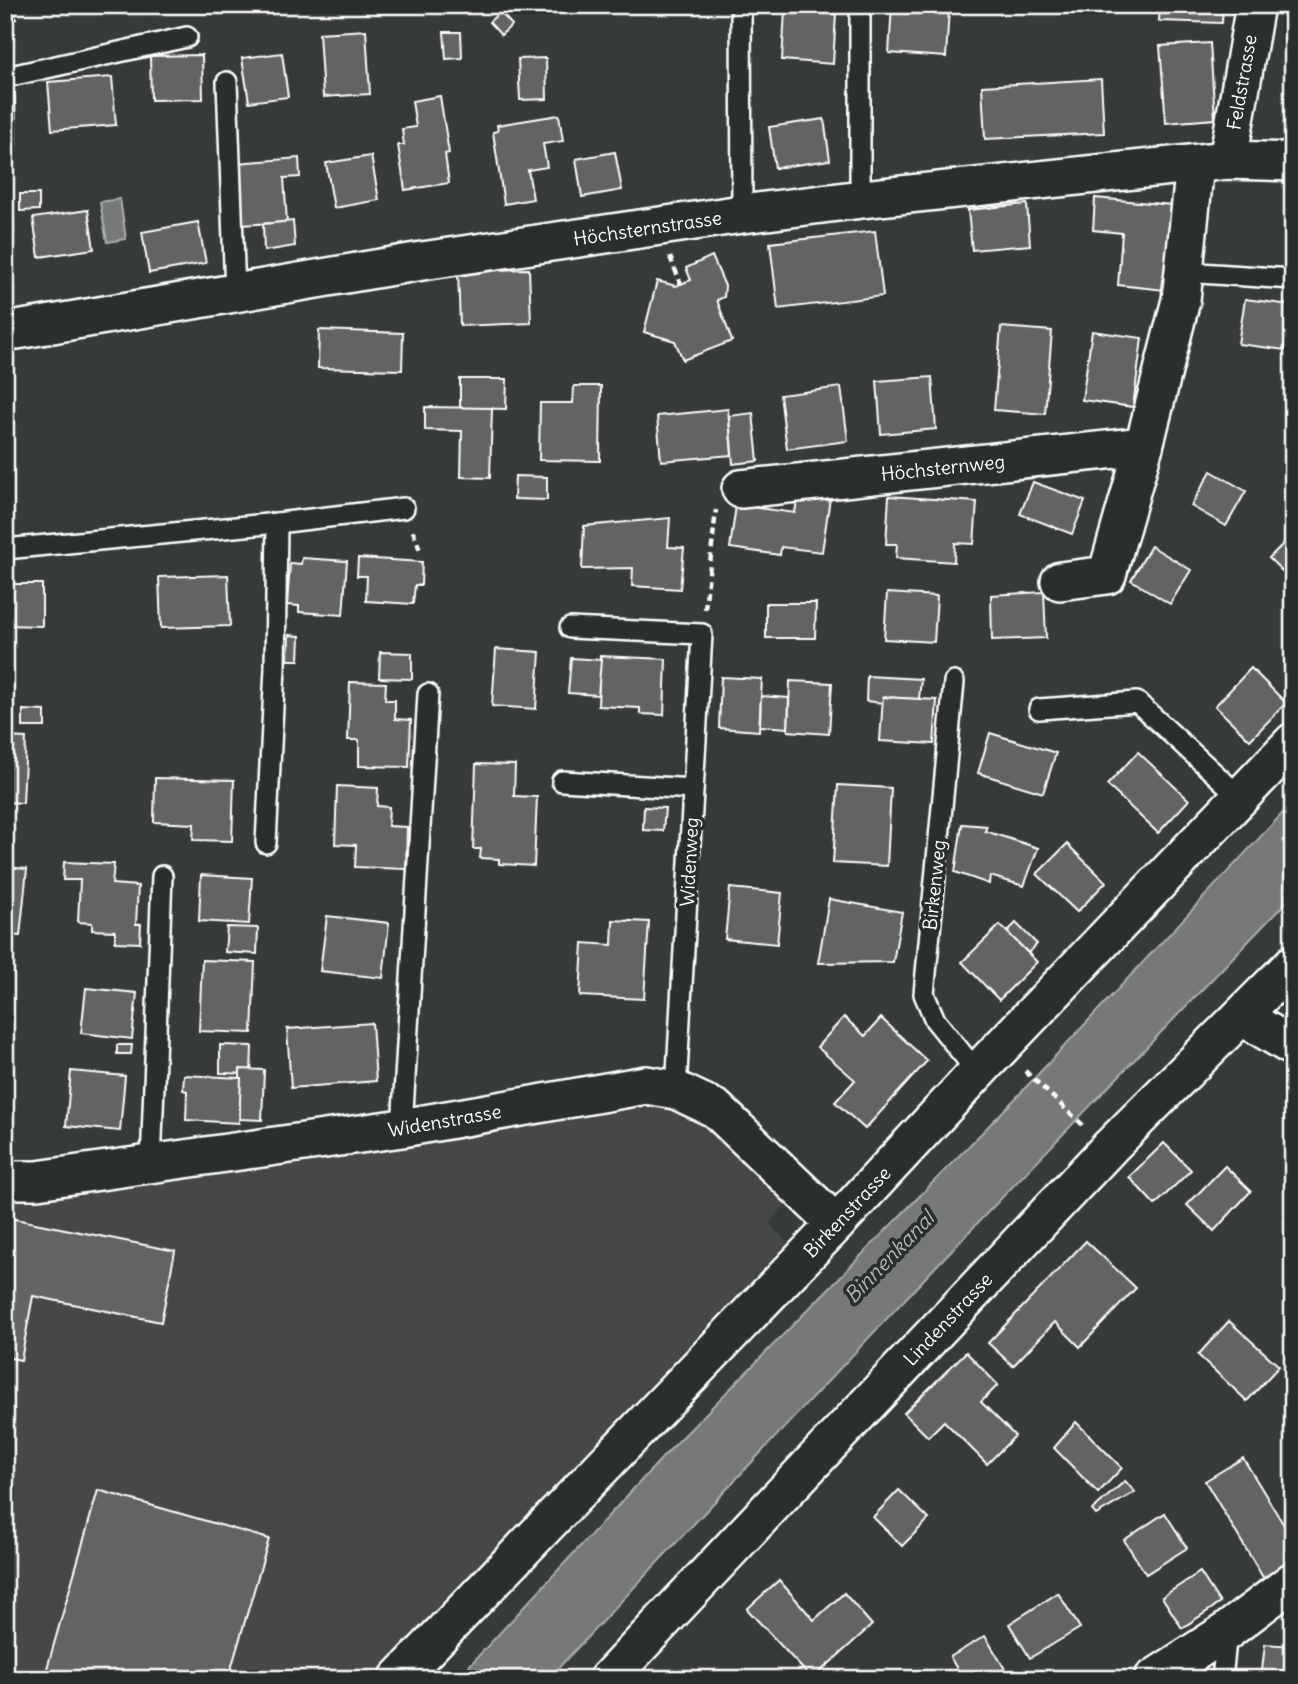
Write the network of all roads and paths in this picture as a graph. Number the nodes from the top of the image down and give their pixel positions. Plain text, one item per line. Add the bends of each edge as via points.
1 (741, 5) edge
2 (1255, 5) edge
3 (860, 17) dead end
4 (187, 37) dead end
5 (5, 75) edge
6 (227, 82) dead end
7 (1211, 162) junction
8 (1293, 162) edge
9 (862, 199) junction
10 (742, 214) junction
11 (668, 251) dead end
12 (1184, 272) junction
13 (1293, 279) edge
14 (681, 284) dead end
15 (235, 292) junction
16 (5, 332) edge
17 (1144, 446) junction
18 (741, 489) joint
19 (404, 508) dead end
20 (277, 523) junction
21 (5, 548) edge
22 (1060, 580) dead end
23 (570, 628) dead end
24 (702, 635) junction
25 (954, 682) dead end
26 (428, 694) dead end
27 (1039, 709) dead end
28 (1293, 742) edge
29 (562, 781) dead end
30 (693, 789) junction
31 (1240, 797) junction
32 (266, 842) dead end
33 (162, 876) dead end
34 (1293, 964) edge
35 (1242, 1016) junction
36 (1293, 1047) edge
37 (1023, 1069) dead end
38 (977, 1072) junction
39 (676, 1090) junction
40 (402, 1128) junction
41 (1087, 1130) dead end
42 (151, 1164) junction
43 (5, 1180) edge
44 (836, 1224) junction
45 (1293, 1581) edge
46 (1227, 1631) junction
47 (398, 1679) edge
48 (608, 1679) edge
49 (1153, 1679) edge
50 (1222, 1679) edge

1 - 10 lane
2 - 7 street, Feldstrasse
3 - 9 lane
4 - 5 lane
6 - 15 lane
7 - 8 street, Höchsternstrasse
7 - 9 street, Höchsternstrasse
7 - 12 street
9 - 10 street, Höchsternstrasse
10 - 15 street, Höchsternstrasse
11 - 14 path
12 - 13 lane
12 - 17 street
15 - 16 street, Höchsternstrasse
17 - 18 street, Höchsternweg
17 - 22 street via 1107,575
18 - 24 path via 718,492
19 - 20 lane
20 - 21 lane
20 - 32 lane
23 - 24 lane
24 - 30 lane, Widenweg
25 - 38 lane, Birkenweg via 924,994 935,1020
26 - 40 lane
27 - 31 lane via 1137,702
28 - 31 street, Birkenstrasse
29 - 30 lane
30 - 39 lane, Widenweg
31 - 38 street, Birkenstrasse
33 - 42 lane
34 - 35 street, Lindenstrasse
35 - 36 street
35 - 48 street, Lindenstrasse via 1111,1146
37 - 41 path
38 - 44 street, Birkenstrasse
39 - 40 street, Widenstrasse via 646,1085
39 - 44 street, Widenstrasse via 716,1110
40 - 42 street, Widenstrasse
42 - 43 street, Widenstrasse
44 - 47 street, Birkenstrasse
45 - 46 street
46 - 49 street
46 - 50 lane

